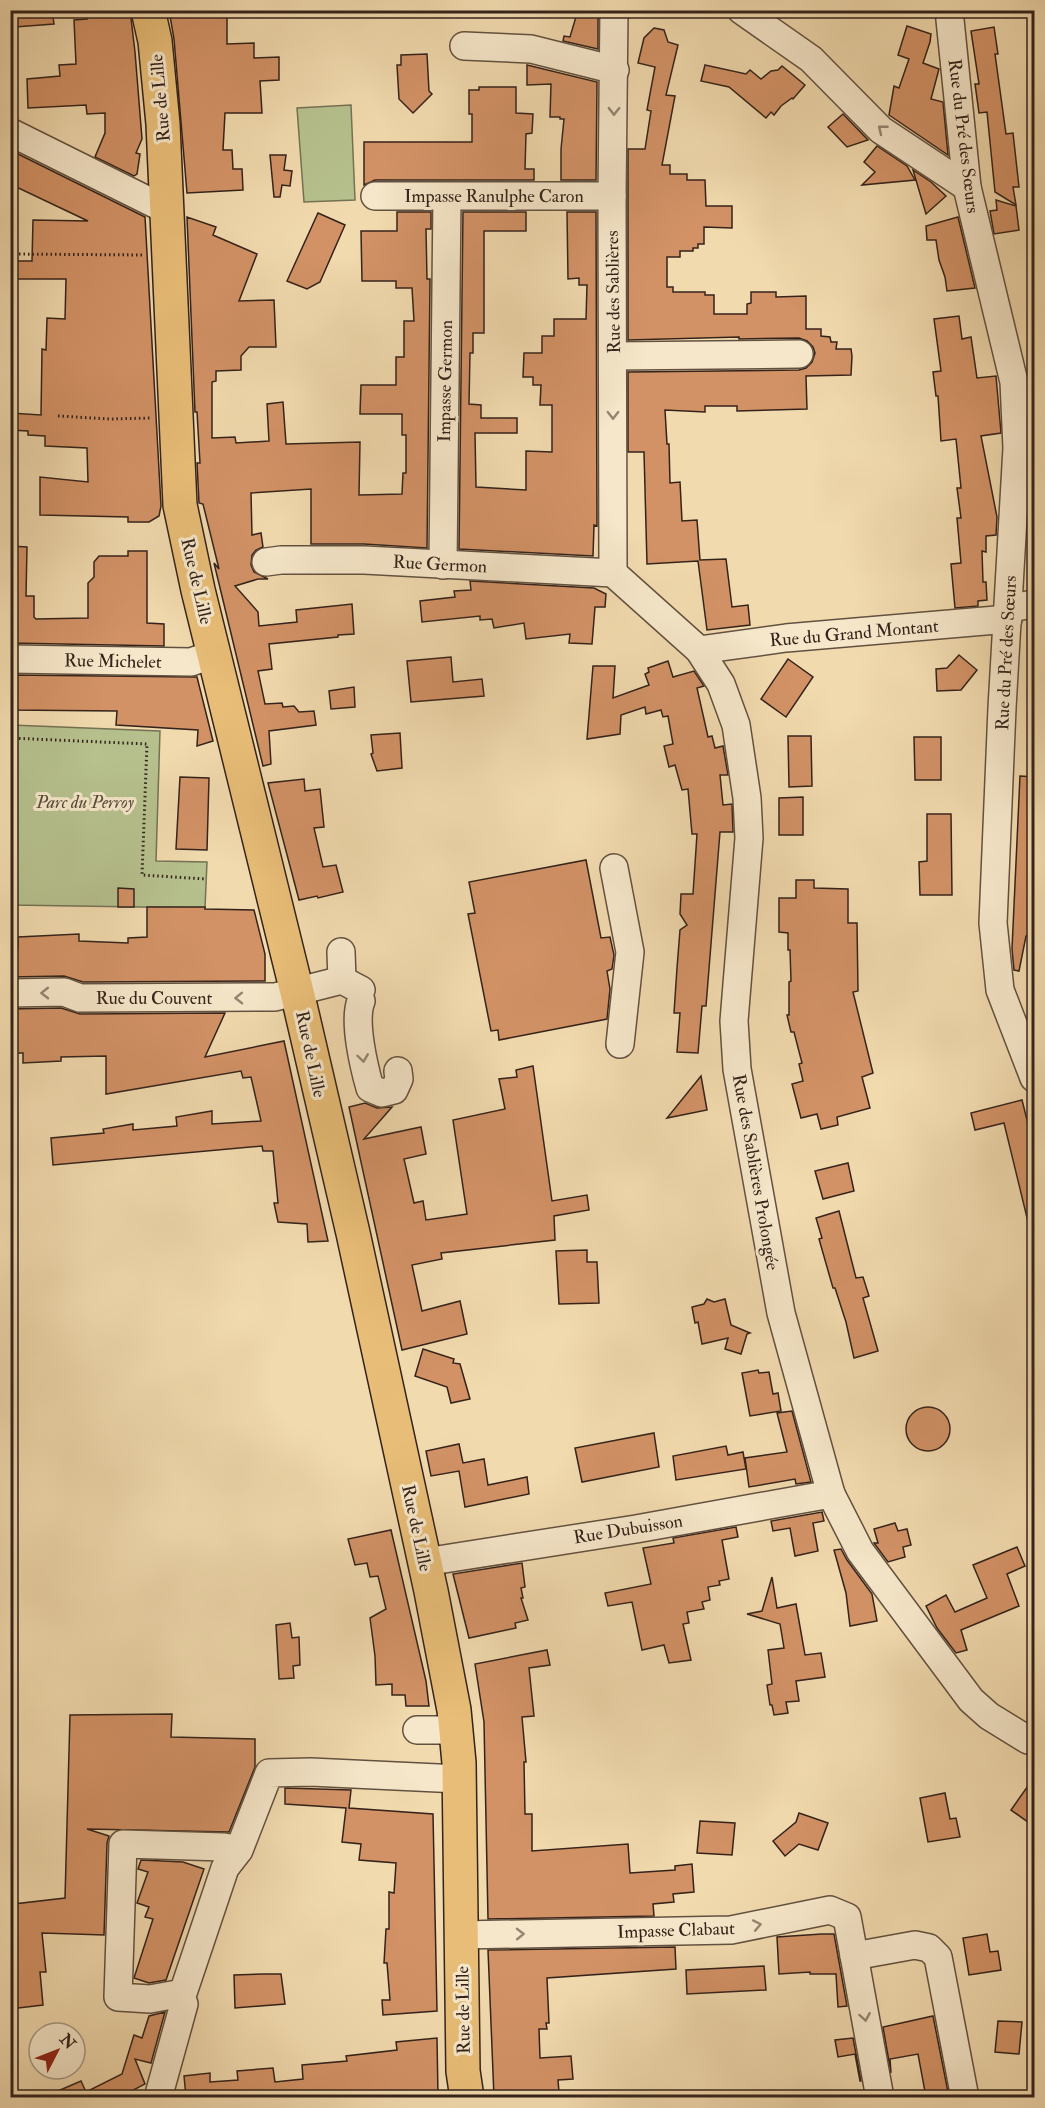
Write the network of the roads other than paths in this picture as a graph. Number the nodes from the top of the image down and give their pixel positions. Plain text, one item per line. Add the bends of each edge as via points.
1 (148, 10) edge
2 (614, 10) edge
3 (741, 10) edge
4 (949, 10) edge
5 (464, 46) dead end
6 (615, 70) junction
7 (10, 132) edge
8 (967, 187) junction
9 (375, 196) dead end
10 (612, 196) junction
11 (447, 197) junction
12 (167, 210) junction
13 (799, 354) dead end
14 (613, 356) junction
15 (1026, 447) edge
16 (266, 562) dead end
17 (443, 565) junction
18 (614, 573) junction
19 (1017, 610) edge
20 (699, 650) junction
21 (214, 654) junction
22 (10, 659) edge
23 (614, 868) dead end
24 (341, 952) dead end
25 (355, 990) junction
26 (297, 992) junction
27 (10, 993) edge
28 (620, 1044) dead end
29 (398, 1071) dead end
30 (1035, 1078) edge
31 (831, 1494) junction
32 (425, 1562) junction
33 (417, 1730) dead end
34 (456, 1730) junction
35 (1028, 1740) dead end
36 (459, 1779) junction
37 (239, 1850) junction
38 (462, 1935) junction
39 (854, 1956) junction
40 (184, 2004) dead end
41 (158, 2097) edge
42 (467, 2097) edge
43 (880, 2097) edge
44 (964, 2097) edge

1 - 12 main road, Rue de Lille via 163,124
2 - 6 street, Rue des Sablières
8 -> 3 street via 881,130 811,59
4 - 8 street, Rue du Pré des Sœurs
5 - 6 street via 531,49
6 -> 10 street, Rue des Sablières
7 - 12 street
8 - 15 street, Rue du Pré des Sœurs
9 - 11 street, Impasse Ranulphe Caron
10 - 11 street, Impasse Ranulphe Caron
10 - 14 street, Rue des Sablières
11 - 17 street, Impasse Germon
12 - 21 main road, Rue de Lille via 180,505
13 - 14 street
14 -> 18 street, Rue des Sablières
15 - 19 street, Rue du Pré des Sœurs
16 - 17 street, Rue Germon via 364,560
17 - 18 street, Rue Germon
18 - 20 street, Rue des Sablières Prolongée
19 - 20 street, Rue du Grand Montant
19 - 30 street, Rue du Pré des Sœurs via 993,922 1000,990
20 - 31 street, Rue des Sablières Prolongée via 721,684 736,725 747,798 749,838 734,1021 736,1069 781,1313
21 - 22 street, Rue Michelet via 191,662
21 - 26 main road, Rue de Lille
23 - 28 street via 630,952
24 - 25 street
25 - 26 street, Rue du Couvent
25 -> 29 street via 362,1061 370,1088 382,1093 394,1090
26 -> 27 street, Rue du Couvent via 236,998 80,998 64,992
26 - 32 main road, Rue de Lille
31 - 32 street, Rue Dubuisson
31 - 35 street, Rue des Sablières Prolongée via 860,1551 971,1700
32 - 34 main road, Rue de Lille
33 - 34 street
34 - 36 main road, Rue de Lille
36 - 37 street via 269,1773
36 - 38 main road, Rue de Lille
37 - 37 street via 225,1868 183,1993 150,1999 118,1997 123,1844
38 -> 39 street, Impasse Clabaut via 731,1930 830,1910 847,1917
38 - 42 main road, Rue de Lille via 463,2071
39 -> 43 street, Impasse Clabaut
39 - 44 street via 915,1945 929,1948 938,1957
40 - 41 street

